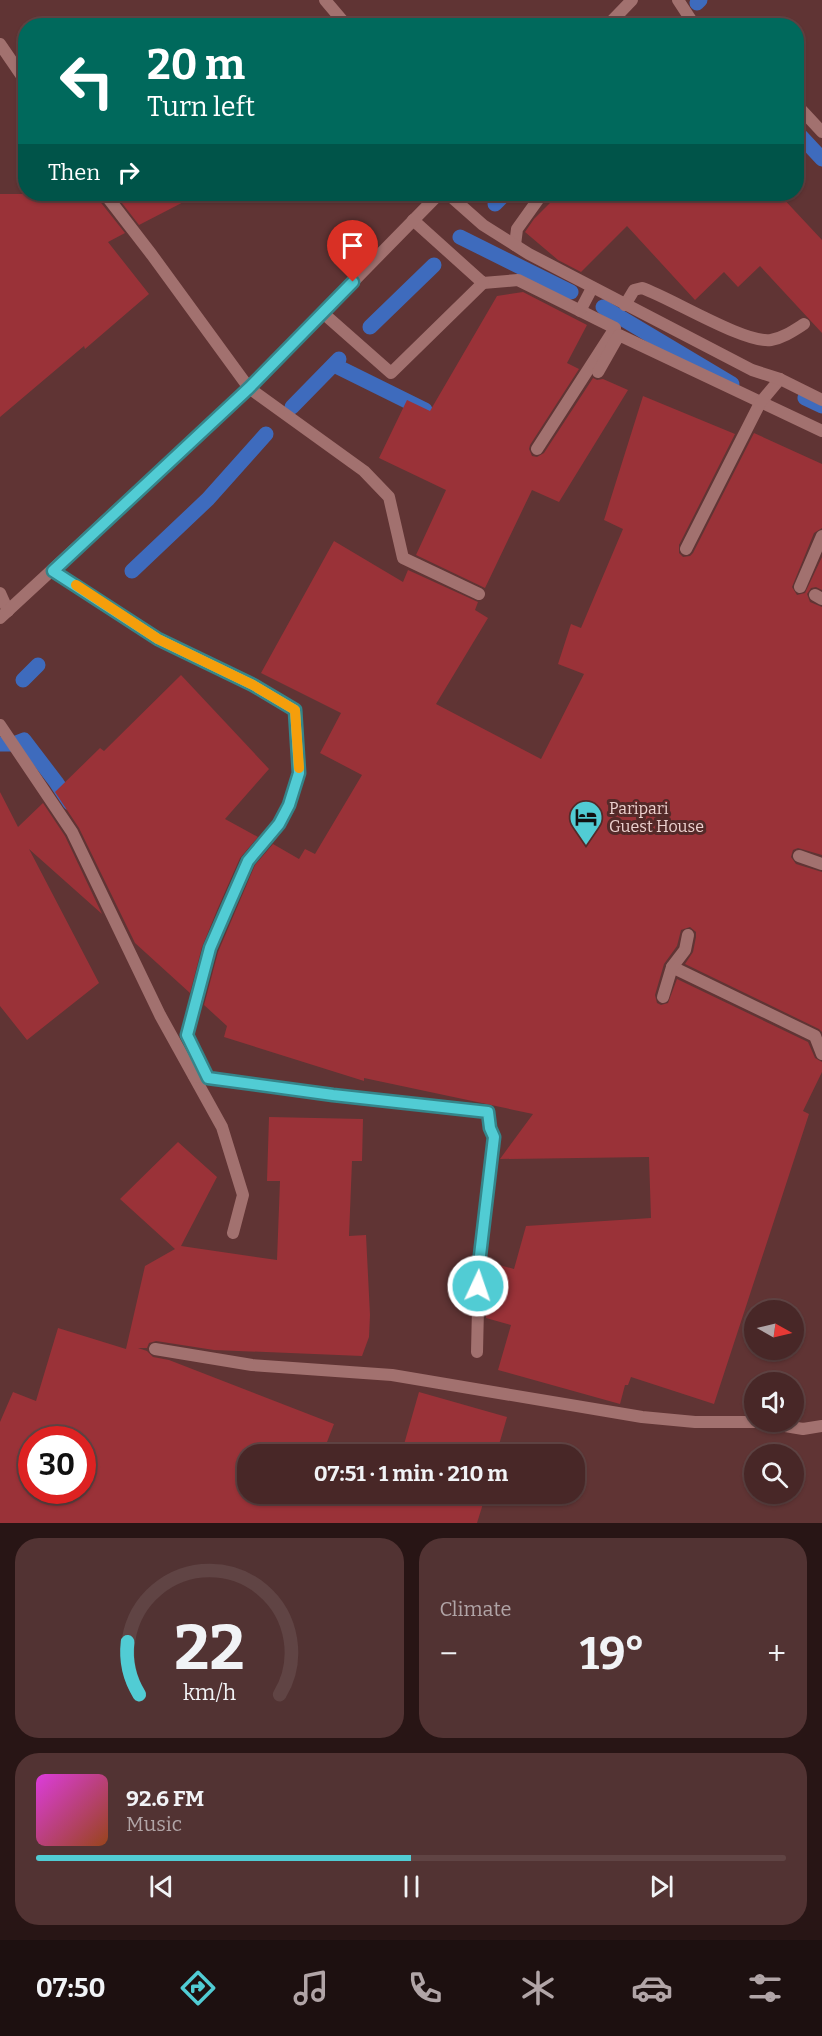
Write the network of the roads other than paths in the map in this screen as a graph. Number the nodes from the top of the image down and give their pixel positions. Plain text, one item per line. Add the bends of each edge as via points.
1 (325, 0) edge
2 (632, 0) edge
3 (678, 0) edge
4 (340, 18) edge
5 (614, 18) edge
6 (690, 18) edge
7 (0, 44) edge
8 (18, 70) edge
9 (804, 113) edge
10 (822, 132) edge
11 (110, 201) edge
12 (432, 201) edge
13 (456, 201) edge
14 (537, 201) edge
15 (413, 220) junction
16 (515, 245) junction
17 (483, 283) junction
18 (592, 288) junction
19 (625, 305) junction
20 (580, 311) junction
21 (323, 313) junction
22 (804, 324) dead end
23 (598, 372) dead end
24 (780, 379) junction
25 (249, 388) junction
26 (822, 400) edge
27 (760, 403) junction
28 (822, 431) edge
29 (537, 449) dead end
30 (822, 536) edge
31 (686, 549) dead end
32 (53, 571) junction
33 (800, 587) dead end
34 (0, 593) edge
35 (479, 594) dead end
36 (4, 614) edge
37 (0, 725) edge
38 (799, 856) dead end
39 (822, 864) edge
40 (688, 935) dead end
41 (672, 967) junction
42 (663, 998) dead end
43 (822, 1054) edge
44 (194, 1076) junction
45 (208, 1078) junction
46 (233, 1233) dead end
47 (155, 1349) dead end
48 (477, 1352) dead end
49 (822, 1426) edge

1 - 4 street
2 - 5 street
3 - 6 street
7 - 8 street
9 - 10 street
11 - 25 street
12 - 15 street
13 - 16 street via 483,225
14 - 16 street via 517,229
15 - 17 street
15 - 21 street
16 - 18 street
17 - 20 street via 518,280
17 - 21 street via 391,373
18 - 19 street
18 - 20 street
19 - 22 street via 631,293 642,288 748,337 768,341
19 - 24 street via 752,370
20 - 29 street via 615,328
21 - 25 street
23 - 27 street via 619,335
24 - 26 street
24 - 27 street
25 - 32 street
25 - 35 street via 364,471 389,497 403,558
27 - 28 street
27 - 31 street
30 - 33 street
32 - 36 street
32 - 45 street via 158,639 295,710 299,773 289,805 279,824 248,861 210,948 187,1035
34 - 36 street
37 - 44 street via 72,832 160,1015
38 - 39 street
40 - 41 street via 685,950
41 - 42 street
41 - 43 street via 815,1036
44 - 45 street
44 - 46 street via 222,1127 243,1195
45 - 48 street via 488,1112 494,1137 479,1264
47 - 49 street via 252,1365 392,1375 642,1417 761,1422 803,1429

